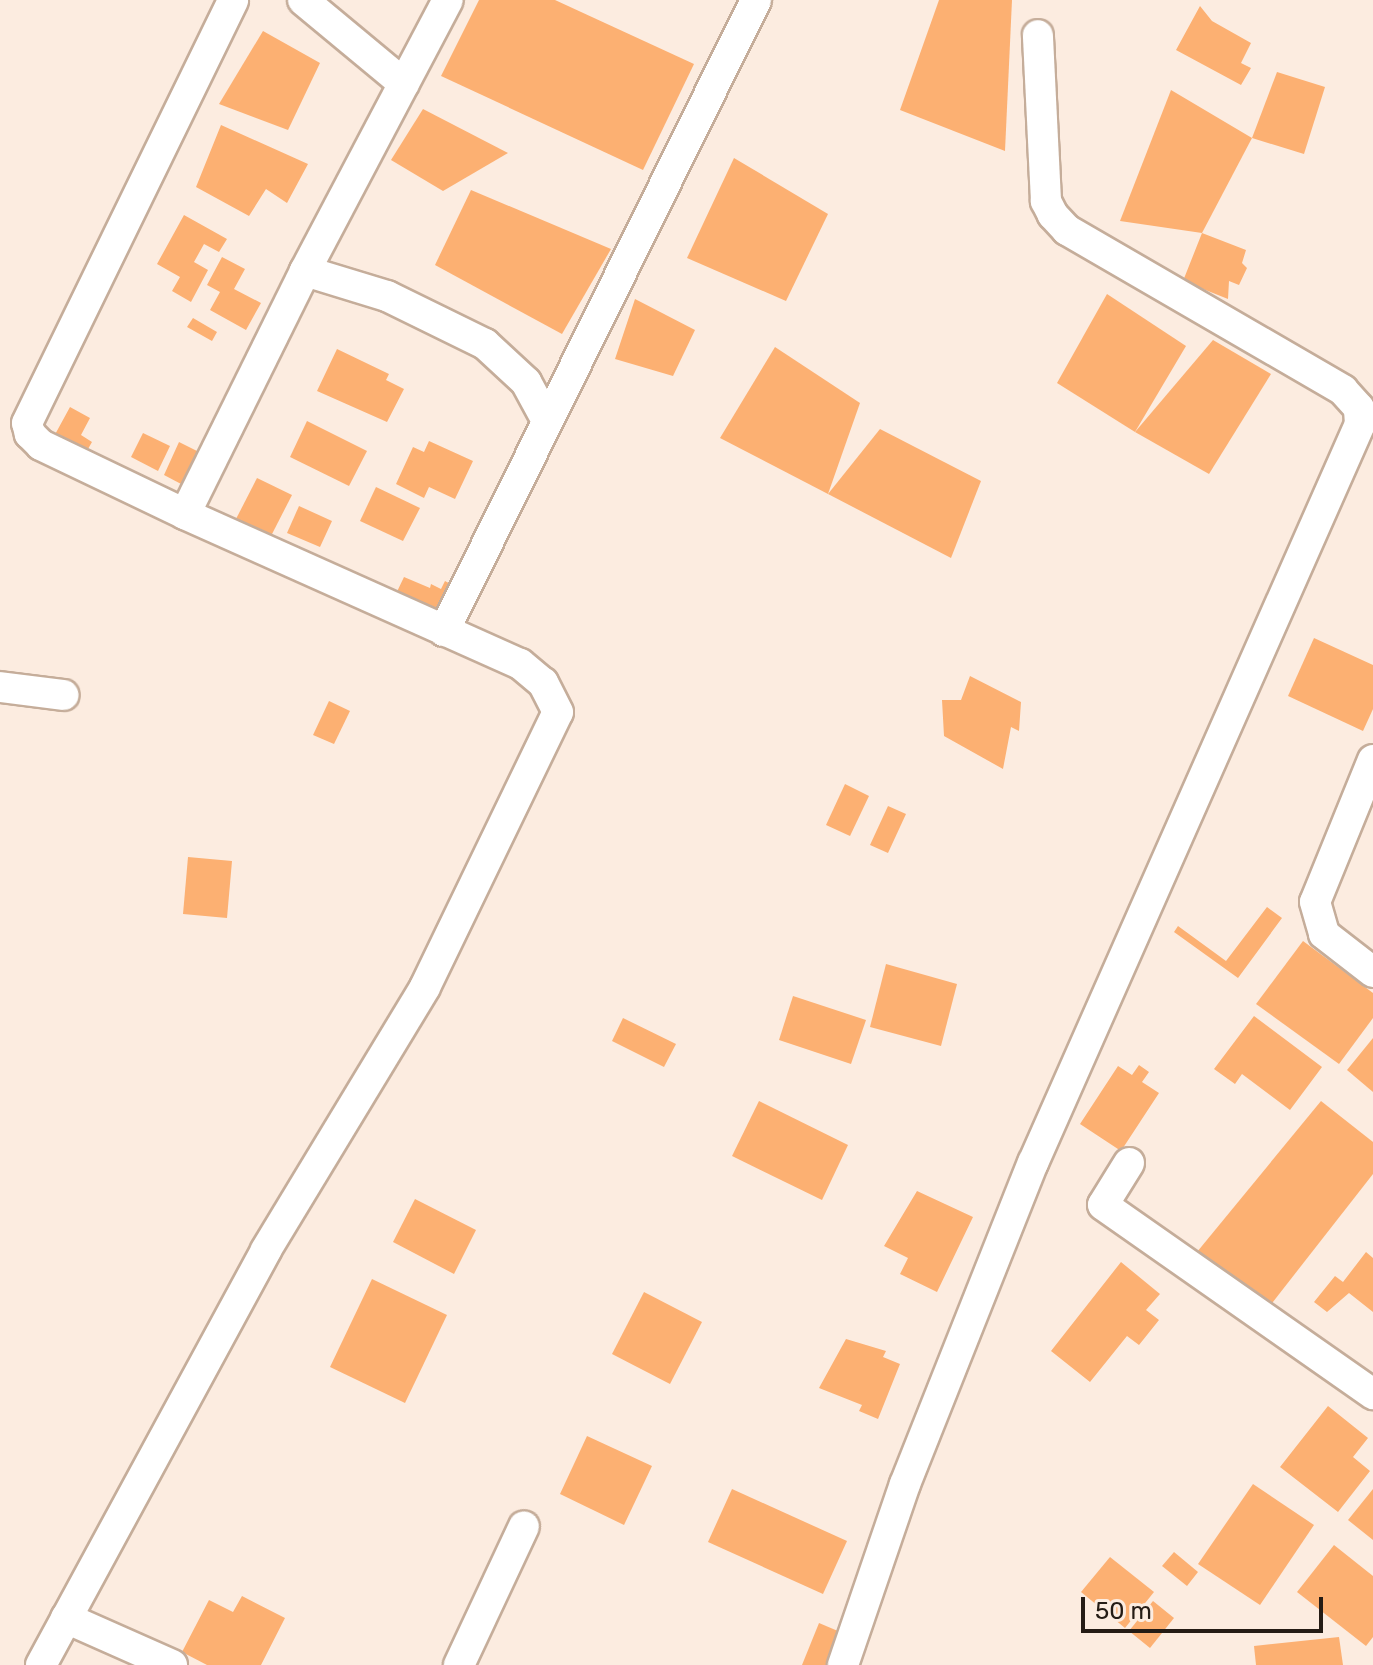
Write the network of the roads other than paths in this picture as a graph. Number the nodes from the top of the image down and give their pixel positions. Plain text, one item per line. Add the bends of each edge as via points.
1 (233, 0) edge
2 (303, 0) edge
3 (448, 0) edge
4 (756, 0) edge
5 (1038, 35) dead end
6 (404, 84) junction
7 (305, 271) junction
8 (546, 419) junction
9 (185, 514) junction
10 (444, 631) junction
11 (0, 687) edge
12 (63, 695) dead end
13 (1373, 760) edge
14 (1373, 972) edge
15 (1129, 1163) dead end
16 (1373, 1394) edge
17 (524, 1526) dead end
18 (66, 1618) junction
19 (41, 1665) edge
20 (172, 1665) edge
21 (459, 1665) edge
22 (843, 1665) edge

1 - 9 street via 27,423 41,445
2 - 6 street
3 - 6 street
4 - 8 street
5 - 22 street via 1046,201 1053,215 1067,230 1343,390 1359,408 1360,424 1033,1163 905,1484
6 - 7 street
7 - 8 street via 387,296 485,344 526,382
7 - 9 street
8 - 10 street
9 - 10 street
10 - 18 street via 520,664 543,683 558,712 425,987 266,1250
11 - 12 street
13 - 14 street via 1315,902 1324,934
15 - 16 street via 1103,1205
17 - 21 street
18 - 19 street
18 - 20 street

